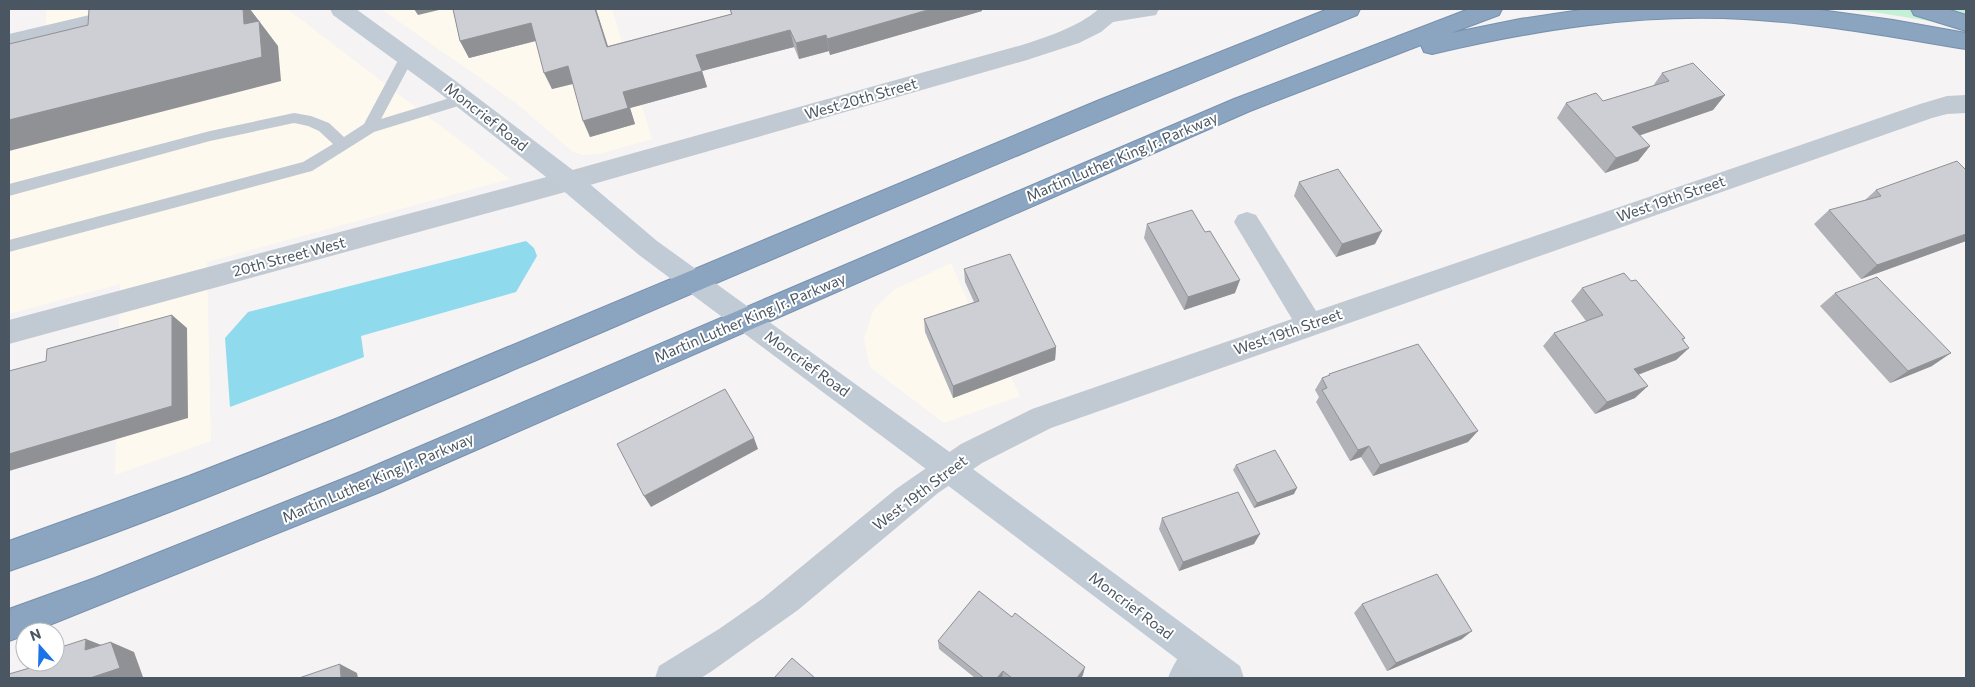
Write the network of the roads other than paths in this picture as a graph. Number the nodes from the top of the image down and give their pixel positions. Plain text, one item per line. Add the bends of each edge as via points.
1 (147, 9) edge
2 (341, 9) edge
3 (1148, 9) edge
4 (1349, 9) edge
5 (1491, 9) edge
6 (1871, 9) edge
7 (1922, 9) edge
8 (1107, 12) edge
9 (1966, 23) edge
10 (1901, 28) junction
11 (1966, 41) edge
12 (9, 42) edge
13 (407, 57) junction
14 (463, 99) junction
15 (1966, 104) edge
16 (1242, 105) junction
17 (369, 128) junction
18 (343, 145) junction
19 (569, 181) junction
20 (9, 190) edge
21 (1247, 222) dead end
22 (9, 246) edge
23 (696, 282) junction
24 (747, 319) junction
25 (1309, 324) junction
26 (9, 332) edge
27 (948, 468) junction
28 (9, 556) edge
29 (9, 625) edge
30 (1192, 668) edge
31 (671, 678) edge
32 (1228, 678) edge

1 - 12 street
2 - 13 main road, Moncrief Road
3 - 8 street, West 20th Street
4 - 23 highway via 1121,101
5 - 16 highway, Martin Luther King Jr. Parkway
6 - 10 highway
7 - 9 highway
8 - 19 street, West 20th Street via 1093,26 1072,37 1027,52
10 - 11 highway
10 - 16 highway via 1756,12 1620,13 1481,34
13 - 14 main road, Moncrief Road
13 - 17 lane
14 - 17 lane
14 - 19 main road, Moncrief Road
15 - 25 street, West 19th Street via 1928,110
16 - 24 highway, Martin Luther King Jr. Parkway
17 - 18 lane
18 - 20 lane via 317,124 294,118 210,136
18 - 22 lane via 307,167
19 - 23 main road, Moncrief Road via 648,248
19 - 26 street, 20th Street West
21 - 25 street
23 - 24 main road, Moncrief Road
23 - 28 highway via 192,489
24 - 27 main road, Moncrief Road
24 - 29 highway, Martin Luther King Jr. Parkway via 310,507
25 - 27 street, West 19th Street via 1042,418 996,438
27 - 30 main road, Moncrief Road
27 - 31 street, West 19th Street via 786,600 710,655
30 - 32 main road, Moncrief Road

